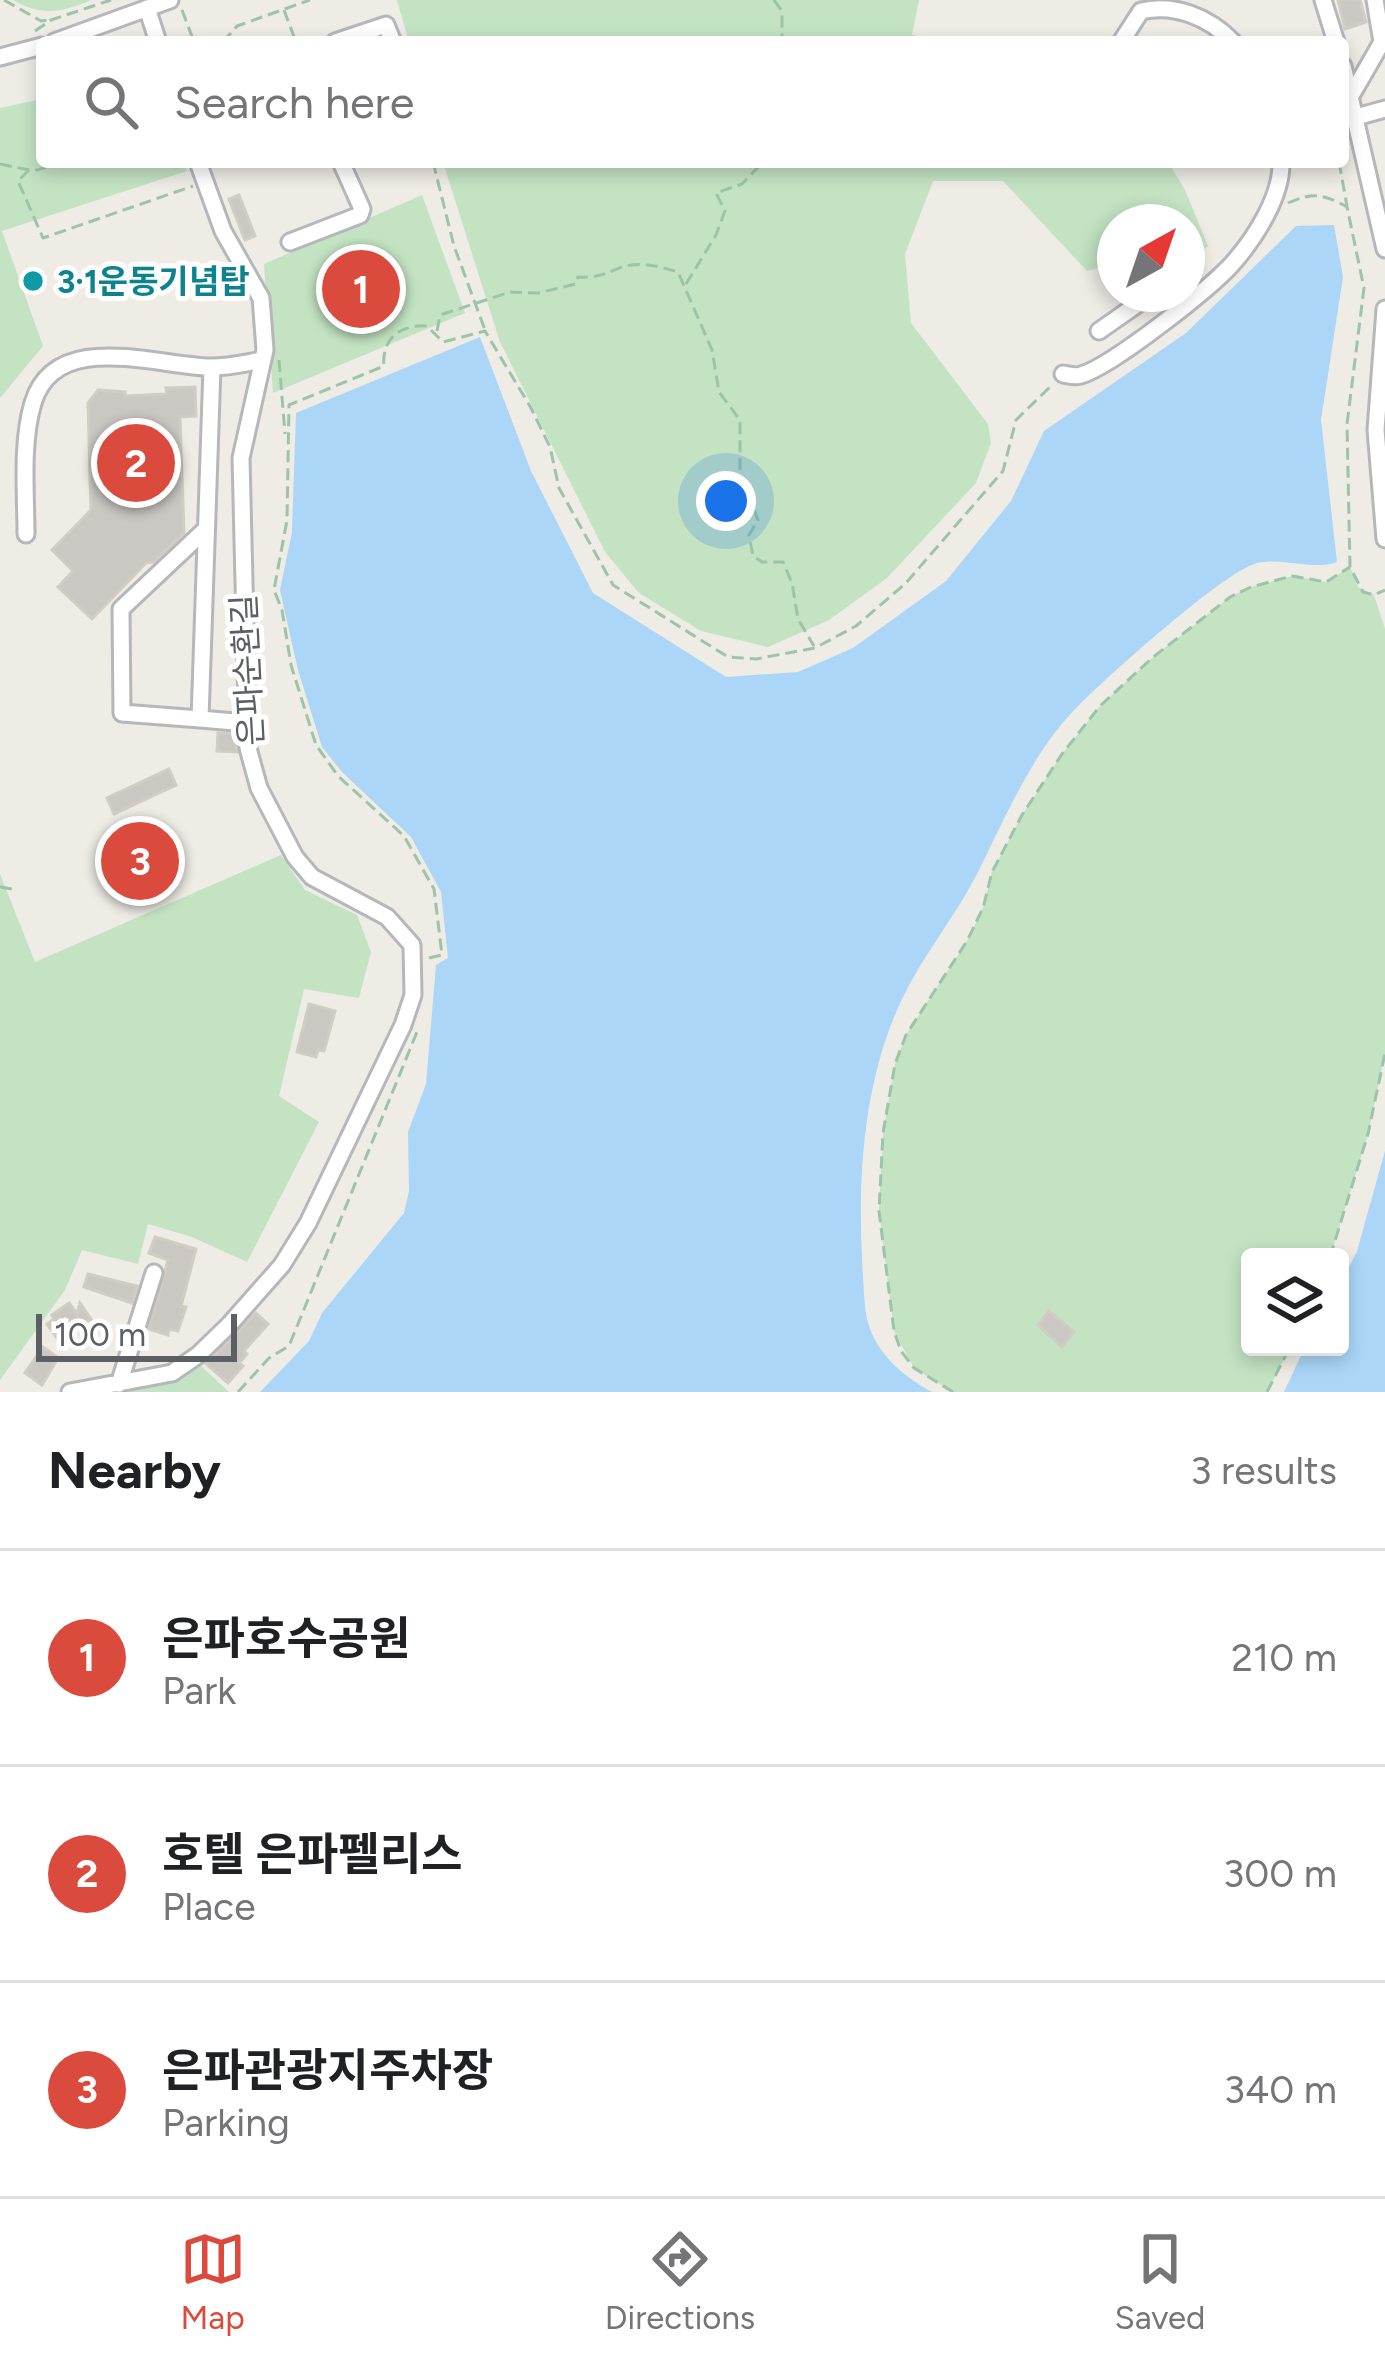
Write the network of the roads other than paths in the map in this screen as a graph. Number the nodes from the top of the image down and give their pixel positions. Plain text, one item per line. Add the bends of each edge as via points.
1 (174, 0) edge
2 (1323, 0) edge
3 (1375, 0) edge
4 (147, 8) junction
5 (70, 36) edge
6 (156, 36) edge
7 (353, 36) edge
8 (391, 36) edge
9 (1125, 36) edge
10 (1227, 36) edge
11 (1334, 36) edge
12 (35, 41) edge
13 (0, 57) edge
14 (1351, 104) edge
15 (1385, 109) edge
16 (200, 168) edge
17 (344, 168) edge
18 (1281, 168) edge
19 (290, 242) dead end
20 (1385, 249) edge
21 (1205, 288) edge
22 (1385, 309) edge
23 (1126, 312) edge
24 (1173, 312) edge
25 (1099, 331) dead end
26 (271, 358) junction
27 (212, 368) junction
28 (1063, 374) road end
29 (206, 529) junction
30 (26, 534) dead end
31 (1385, 539) edge
32 (200, 719) junction
33 (247, 723) junction
34 (154, 1274) dead end
35 (118, 1384) junction
36 (70, 1392) edge

1 - 4 street
2 - 11 street
3 - 14 street via 1382,42
4 - 5 street
4 - 6 street
7 - 8 street via 386,25
9 - 10 street via 1141,11 1164,6
12 - 13 street
14 - 15 street
14 - 20 street
16 - 26 street, 은파순환길 via 261,298
17 - 19 street via 360,215
18 - 21 street via 1243,250
22 - 31 street via 1376,430
23 - 25 street
24 - 28 street via 1088,371
26 - 27 street
26 - 33 street, 은파순환길 via 241,458
27 - 29 street
27 - 30 street via 105,357 62,365 33,402
29 - 32 street
29 - 32 street via 121,610 122,713
32 - 33 street
33 - 35 street, 은파순환길 via 260,788 295,857 312,877 387,917 412,945 419,961 413,995 320,1202 282,1265 198,1355 172,1373
34 - 35 street
35 - 36 street

